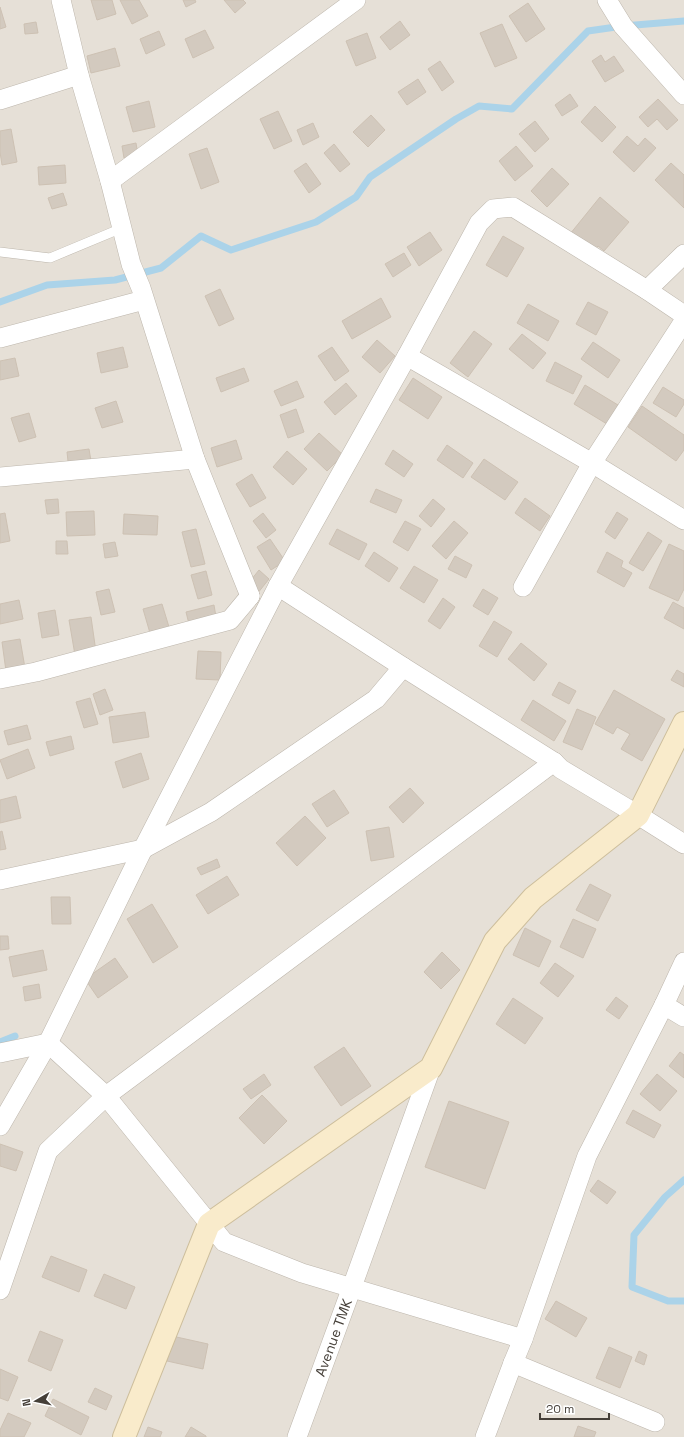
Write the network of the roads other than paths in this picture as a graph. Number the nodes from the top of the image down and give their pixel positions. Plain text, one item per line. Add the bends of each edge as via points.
1 (61, 0) edge
2 (356, 0) edge
3 (607, 0) edge
4 (79, 75) junction
5 (684, 95) edge
6 (0, 100) edge
7 (110, 180) junction
8 (122, 228) junction
9 (0, 252) edge
10 (684, 254) edge
11 (647, 290) junction
12 (142, 294) junction
13 (684, 315) edge
14 (684, 321) edge
15 (0, 338) edge
16 (407, 356) junction
17 (195, 459) junction
18 (592, 463) junction
19 (0, 477) edge
20 (684, 520) edge
21 (523, 586) dead end
22 (275, 592) junction
23 (250, 596) junction
24 (403, 667) junction
25 (0, 679) edge
26 (684, 723) edge
27 (554, 762) junction
28 (638, 815) junction
29 (684, 844) edge
30 (143, 849) junction
31 (0, 880) edge
32 (684, 962) edge
33 (664, 1006) junction
34 (684, 1017) edge
35 (48, 1043) junction
36 (0, 1053) edge
37 (431, 1068) junction
38 (106, 1096) junction
39 (0, 1126) edge
40 (209, 1224) junction
41 (352, 1287) junction
42 (0, 1290) edge
43 (523, 1339) junction
44 (513, 1363) junction
45 (655, 1422) dead end
46 (124, 1437) edge
47 (297, 1437) edge
48 (485, 1437) edge

1 - 4 street
2 - 7 street
3 - 5 street via 623,26
4 - 6 street
4 - 7 street
7 - 8 street
8 - 9 lane via 50,258
8 - 12 street
10 - 11 street
11 - 13 street
11 - 16 street via 513,207 493,209 479,223
12 - 15 street
12 - 17 street
14 - 18 street
16 - 18 street
16 - 22 street
17 - 19 street
17 - 23 street
18 - 20 street
18 - 21 street
22 - 23 street
22 - 24 street
22 - 30 street
23 - 25 street via 230,620 36,672
24 - 27 street
24 - 30 street via 376,700 211,812
26 - 28 street
27 - 28 street via 560,769
27 - 38 street
28 - 29 street
28 - 37 street via 533,898 495,941
30 - 31 street
30 - 35 street
32 - 33 street
33 - 34 street
33 - 43 street via 587,1156
35 - 36 street
35 - 38 street
35 - 39 street
37 - 40 street
37 - 41 street, Avenue TMK
38 - 40 street
38 - 42 street via 48,1151
40 - 41 street via 224,1242 302,1273
40 - 46 street
41 - 43 street
41 - 47 street, Avenue TMK
43 - 44 street
44 - 45 street
44 - 48 street

